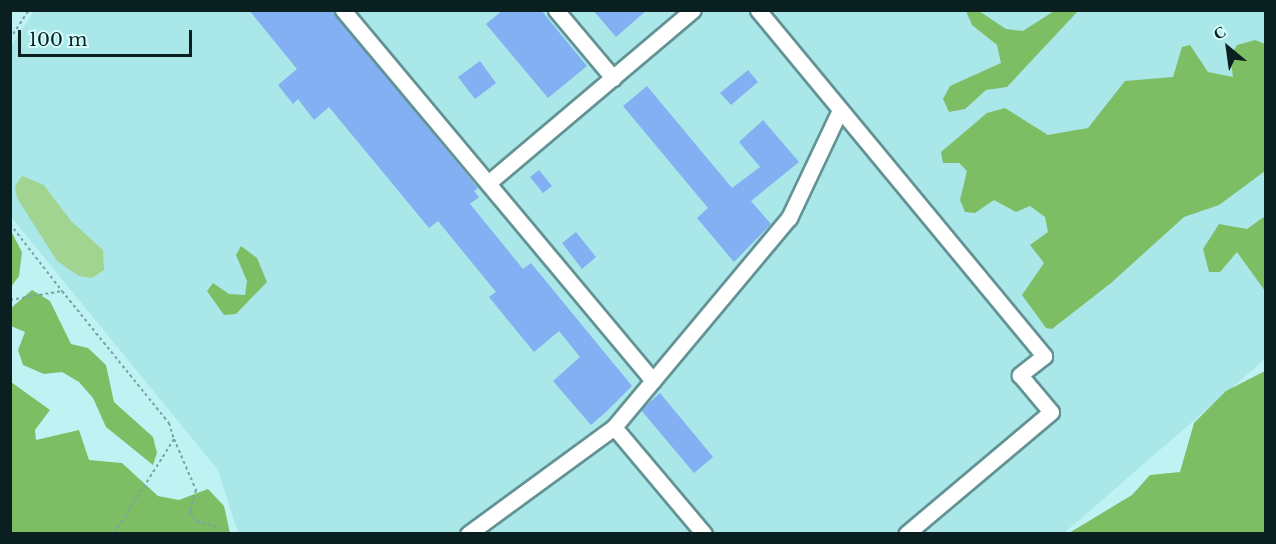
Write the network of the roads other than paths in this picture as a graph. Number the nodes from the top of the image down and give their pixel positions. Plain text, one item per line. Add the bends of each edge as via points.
1 (343, 10) edge
2 (556, 10) edge
3 (693, 10) edge
4 (758, 10) edge
5 (613, 78) junction
6 (840, 110) junction
7 (488, 183) junction
8 (653, 381) junction
9 (614, 427) junction
10 (468, 534) edge
11 (704, 534) edge
12 (906, 534) edge

1 - 7 lane
2 - 5 lane
3 - 5 lane
4 - 6 lane
5 - 7 lane
6 - 8 lane via 789,218
6 - 12 lane via 1044,356 1020,375 1051,412
7 - 8 lane
8 - 9 lane
9 - 10 lane
9 - 11 lane

